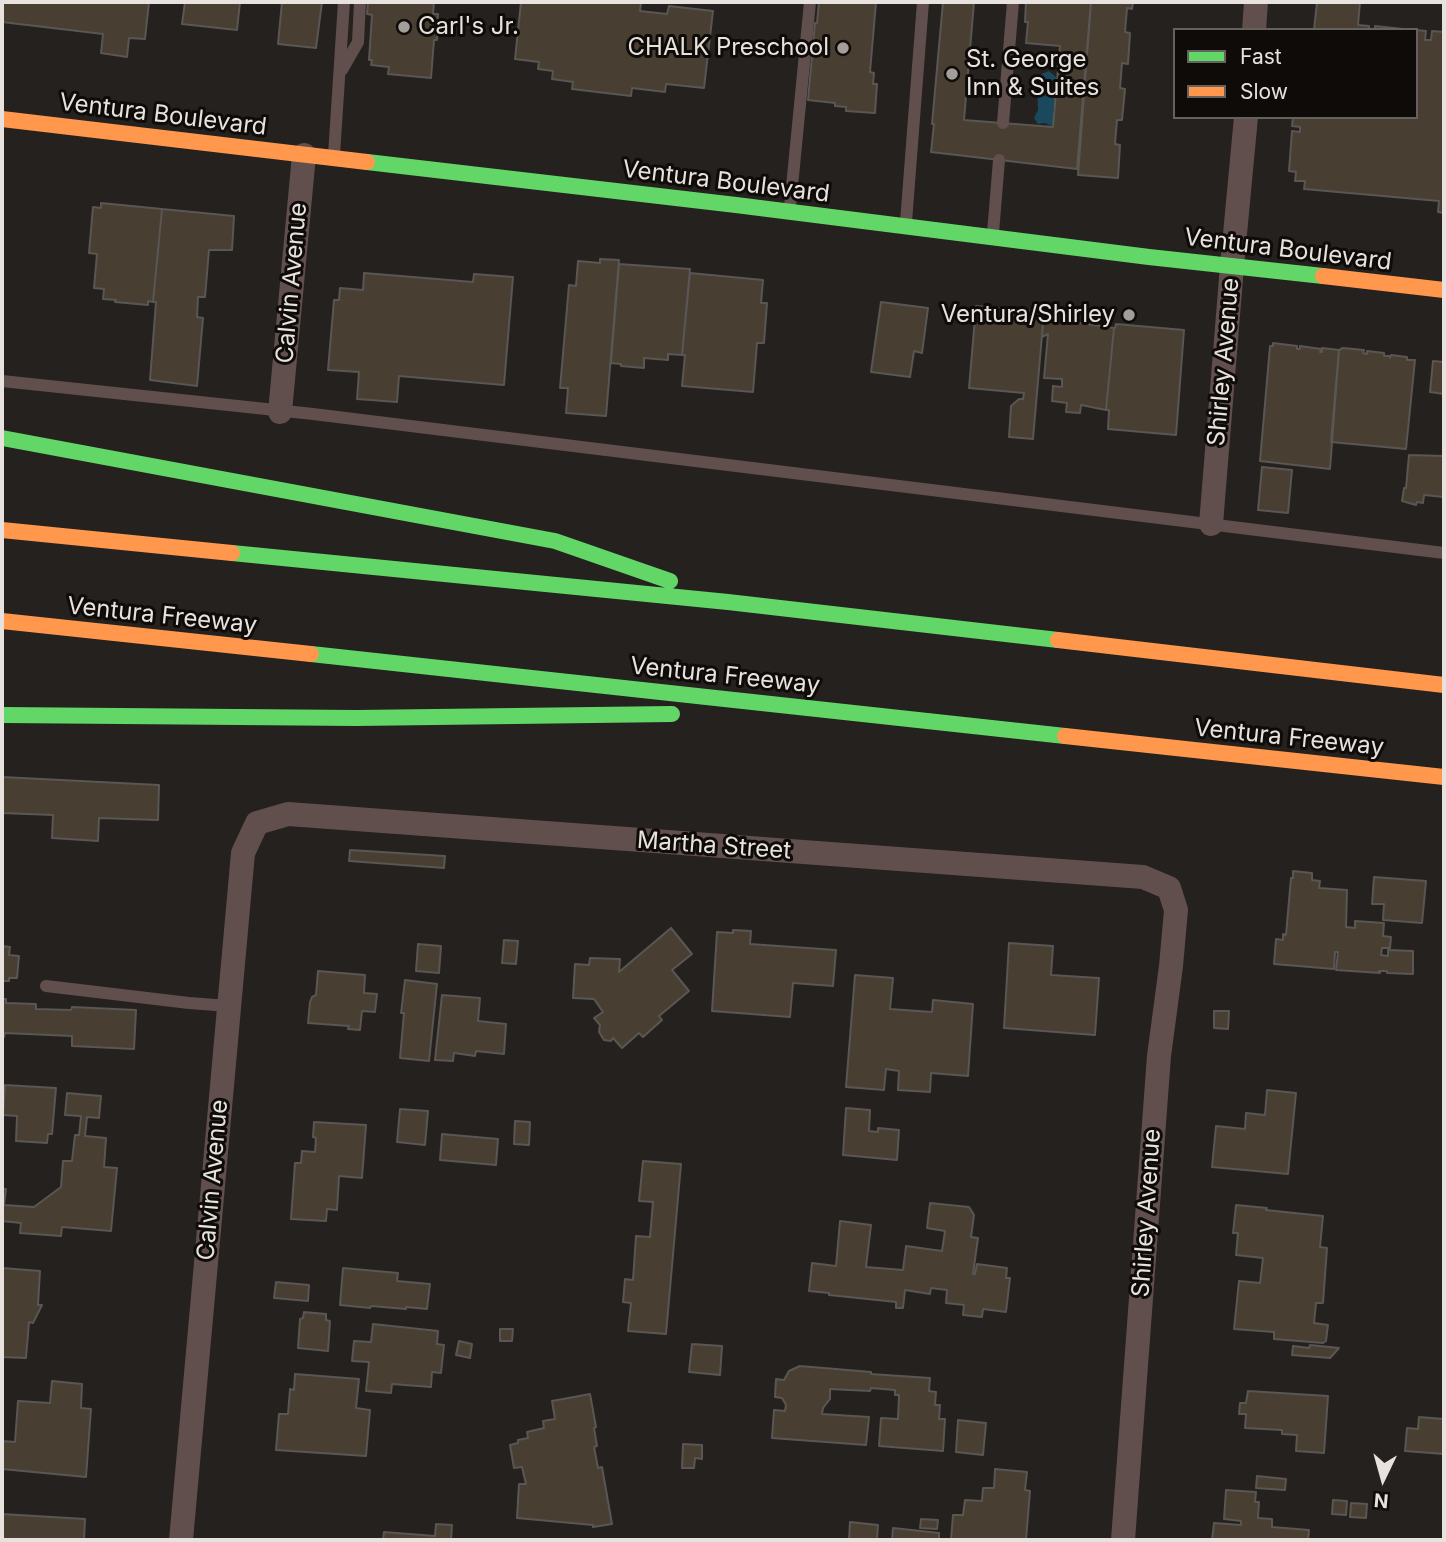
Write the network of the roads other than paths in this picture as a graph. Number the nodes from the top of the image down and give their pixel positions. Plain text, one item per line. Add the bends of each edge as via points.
1 (344, 2) edge
2 (360, 2) edge
3 (810, 2) edge
4 (923, 2) edge
5 (1013, 2) edge
6 (1256, 2) edge
7 (1254, 28) edge
8 (340, 74) junction
9 (2, 118) edge
10 (1246, 119) edge
11 (1003, 124) dead end
12 (304, 155) junction
13 (334, 158) junction
14 (999, 160) dead end
15 (789, 212) junction
16 (905, 226) junction
17 (992, 237) junction
18 (1232, 266) junction
19 (1444, 290) edge
20 (2, 382) edge
21 (281, 412) junction
22 (2, 438) edge
23 (1211, 524) junction
24 (2, 530) edge
25 (1444, 553) edge
26 (728, 602) junction
27 (2, 621) edge
28 (1444, 685) edge
29 (845, 712) junction
30 (691, 714) dead end
31 (719, 714) dead end
32 (2, 715) edge
33 (1444, 777) edge
34 (257, 823) joint
35 (1169, 888) joint
36 (46, 986) dead end
37 (229, 1006) junction
38 (181, 1540) edge
39 (1123, 1540) edge

1 - 8 lane
2 - 8 lane via 358,42
3 - 15 lane
4 - 16 lane
5 - 11 lane
6 - 7 street
8 - 13 lane
9 - 12 main road, Ventura Boulevard
10 - 18 street, Shirley Avenue
12 - 13 main road, Ventura Boulevard
12 - 21 street, Calvin Avenue
13 - 15 main road, Ventura Boulevard
14 - 17 lane
15 - 16 main road, Ventura Boulevard
16 - 17 main road, Ventura Boulevard
17 - 18 main road, Ventura Boulevard
18 - 19 main road, Ventura Boulevard
18 - 23 street, Shirley Avenue
20 - 21 lane
21 - 23 lane
22 - 26 main road via 555,541
23 - 25 lane
24 - 26 main road
26 - 28 main road
27 - 29 main road, Ventura Freeway
29 - 31 main road
29 - 33 main road, Ventura Freeway
30 - 32 main road via 356,719
34 - 35 street, Martha Street via 288,814 1143,877
34 - 37 street, Calvin Avenue via 243,853
35 - 39 street, Shirley Avenue via 1176,910 1159,1056
36 - 37 lane
37 - 38 street, Calvin Avenue

